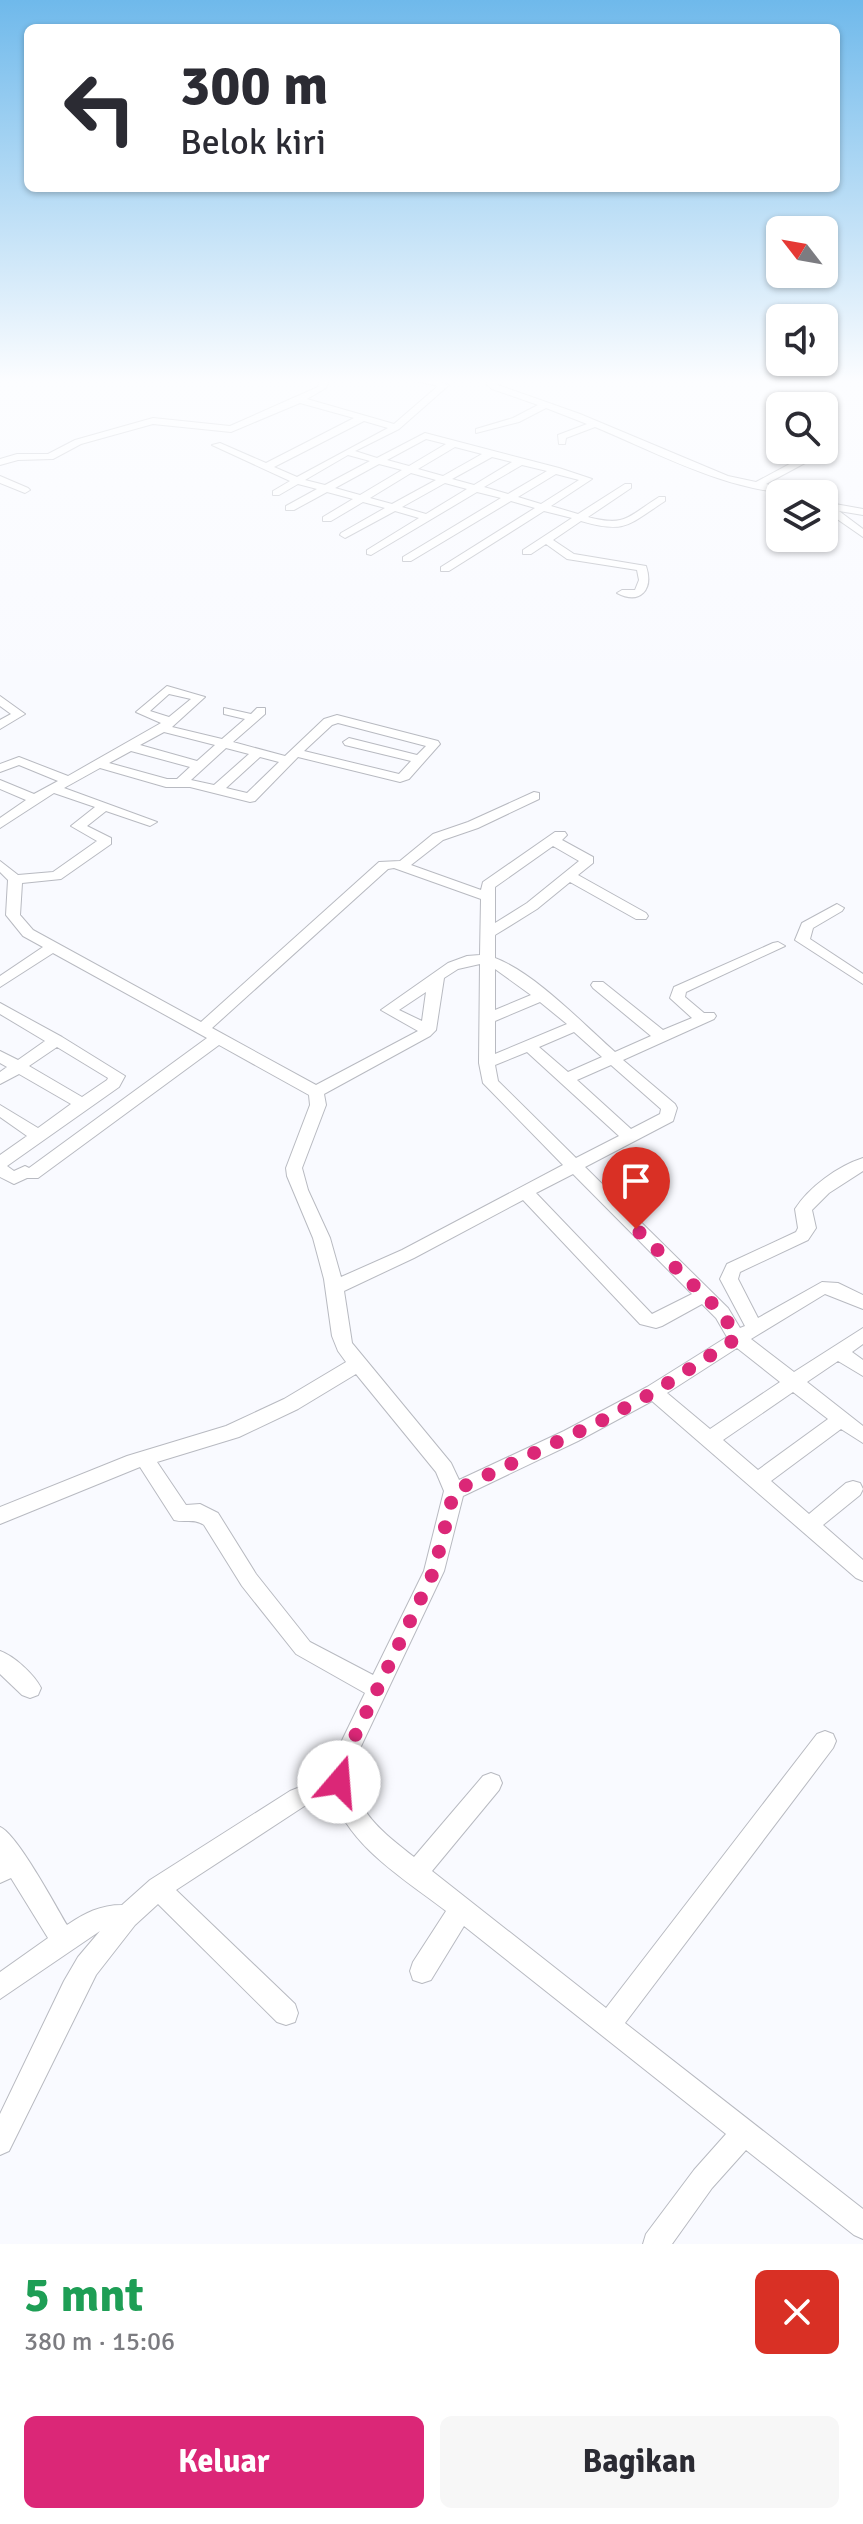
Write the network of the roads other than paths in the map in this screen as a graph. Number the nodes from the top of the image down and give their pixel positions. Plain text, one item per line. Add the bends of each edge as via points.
1 (11, 484) edge
2 (293, 484) edge
3 (307, 484) edge
4 (335, 484) edge
5 (387, 484) edge
6 (436, 484) edge
7 (460, 484) edge
8 (482, 484) edge
9 (533, 484) edge
10 (583, 484) edge
11 (746, 484) edge
12 (759, 484) edge
13 (628, 486) dead end
14 (755, 486) junction
15 (475, 488) junction
16 (766, 488) edge
17 (325, 489) junction
18 (25, 490) dead end
19 (276, 493) dead end
20 (510, 498) junction
21 (361, 499) junction
22 (662, 499) dead end
23 (544, 507) junction
24 (290, 508) dead end
25 (393, 508) junction
26 (838, 508) edge
27 (863, 512) edge
28 (838, 515) edge
29 (427, 517) junction
30 (580, 517) junction
31 (327, 519) dead end
32 (863, 534) edge
33 (345, 535) dead end
34 (547, 540) junction
35 (371, 552) dead end
36 (527, 552) dead end
37 (407, 559) dead end
38 (445, 569) dead end
39 (622, 593) dead end
40 (0, 700) edge
41 (228, 711) dead end
42 (0, 725) edge
43 (365, 726) junction
44 (349, 742) junction
45 (224, 744) junction
46 (128, 746) junction
47 (257, 753) junction
48 (292, 757) junction
49 (421, 760) junction
50 (330, 761) junction
51 (97, 763) junction
52 (199, 766) junction
53 (0, 768) edge
54 (68, 780) junction
55 (181, 782) junction
56 (0, 784) edge
57 (54, 789) junction
58 (216, 790) junction
59 (534, 796) dead end
60 (35, 799) junction
61 (105, 806) junction
62 (2, 821) edge
63 (150, 822) dead end
64 (401, 867) junction
65 (8, 872) edge
66 (569, 876) junction
67 (488, 897) junction
68 (837, 908) dead end
69 (641, 916) dead end
70 (488, 933) junction
71 (778, 946) dead end
72 (52, 947) junction
73 (488, 960) junction
74 (434, 980) junction
75 (863, 980) edge
76 (0, 983) edge
77 (598, 985) dead end
78 (542, 996) junction
79 (0, 1008) edge
80 (487, 1019) junction
81 (576, 1026) junction
82 (428, 1030) junction
83 (211, 1032) junction
84 (662, 1037) junction
85 (57, 1040) junction
86 (529, 1046) junction
87 (0, 1056) edge
88 (612, 1058) junction
89 (487, 1063) junction
90 (17, 1066) junction
91 (0, 1079) edge
92 (566, 1079) junction
93 (316, 1092) junction
94 (82, 1104) junction
95 (0, 1110) edge
96 (39, 1136) junction
97 (629, 1136) junction
98 (0, 1163) edge
99 (863, 1164) edge
100 (572, 1166) junction
101 (0, 1169) edge
102 (525, 1192) junction
103 (333, 1288) junction
104 (704, 1295) junction
105 (863, 1303) edge
106 (755, 1328) junction
107 (863, 1335) edge
108 (737, 1338) junction
109 (839, 1352) junction
110 (359, 1363) junction
111 (863, 1369) edge
112 (792, 1383) junction
113 (654, 1392) junction
114 (840, 1420) junction
115 (863, 1436) edge
116 (709, 1440) junction
117 (144, 1458) junction
118 (757, 1481) junction
119 (860, 1490) edge
120 (454, 1491) junction
121 (0, 1516) edge
122 (808, 1526) junction
123 (863, 1572) edge
124 (0, 1660) edge
125 (30, 1688) dead end
126 (378, 1689) junction
127 (825, 1741) dead end
128 (339, 1782) junction
129 (491, 1783) dead end
130 (0, 1838) edge
131 (8, 1866) edge
132 (416, 1872) junction
133 (158, 1888) junction
134 (461, 1909) junction
135 (127, 1917) junction
136 (63, 1940) junction
137 (422, 1971) dead end
138 (0, 1987) edge
139 (286, 2013) dead end
140 (608, 2025) junction
141 (745, 2132) junction
142 (0, 2142) edge
143 (863, 2226) edge
144 (656, 2244) edge

1 - 18 street
2 - 19 street
3 - 17 street
4 - 17 street
5 - 21 street
6 - 25 street
7 - 15 street
8 - 15 street
9 - 20 street
10 - 23 street
11 - 14 street
12 - 14 street
13 - 30 street
14 - 16 street
15 - 20 street
15 - 29 street
17 - 21 street
17 - 24 street
20 - 23 street
20 - 37 street
21 - 25 street
21 - 31 street
22 - 30 street via 619,526
23 - 30 street
23 - 38 street
25 - 29 street
25 - 33 street
26 - 27 street
28 - 32 street
29 - 35 street
30 - 34 street
34 - 36 street
34 - 39 street via 571,557 642,568 639,593
40 - 42 street via 19,714
41 - 45 street via 258,714
43 - 44 street
43 - 48 street via 333,719
43 - 49 street via 432,742
44 - 49 street
44 - 50 street
45 - 46 street via 166,725
45 - 47 street
45 - 52 street
46 - 51 street
46 - 52 street
47 - 48 street
47 - 58 street
48 - 50 street
48 - 58 street via 250,798
49 - 50 street via 400,778
51 - 54 street
51 - 55 street via 166,783
52 - 55 street
53 - 54 street via 19,761
54 - 57 street
55 - 58 street
56 - 60 street
57 - 60 street
57 - 61 street
59 - 64 street via 438,837
60 - 62 street
61 - 63 street
61 - 65 street via 78,826 106,841 56,876
64 - 67 street
64 - 83 street via 387,864 373,874
65 - 72 street via 13,915 28,933
66 - 67 street via 588,859 556,838 490,882
66 - 69 street
66 - 70 street
67 - 70 street
68 - 75 street via 807,926 802,940
70 - 73 street
71 - 84 street via 679,990 677,998 706,1018
72 - 76 street
72 - 83 street
73 - 74 street via 462,961
73 - 78 street via 509,969
73 - 80 street
74 - 82 street
74 - 82 street via 388,1010
77 - 84 street
78 - 80 street
78 - 81 street
79 - 85 street
80 - 89 street
81 - 86 street
81 - 88 street
82 - 93 street
83 - 93 street
83 - 101 street via 32,1175 25,1172 14,1178
84 - 88 street
85 - 90 street
85 - 94 street via 117,1076
86 - 89 street
86 - 92 street
87 - 90 street
88 - 92 street
88 - 97 street via 669,1108 667,1117
89 - 100 street via 491,1083
90 - 91 street
90 - 94 street
92 - 97 street
93 - 103 street via 318,1105 294,1179 318,1227
94 - 96 street
95 - 96 street
96 - 98 street
97 - 100 street
99 - 106 street via 810,1200 803,1209 807,1228 802,1236 733,1268 729,1279
100 - 102 street
100 - 104 street
102 - 103 street
102 - 104 street via 646,1319 656,1321
103 - 110 street via 344,1346
104 - 108 street
105 - 106 street via 822,1288
106 - 108 street
107 - 109 street
108 - 112 street
108 - 113 street
109 - 111 street
109 - 112 street
110 - 117 street via 232,1432
110 - 120 street via 444,1468
112 - 114 street
112 - 116 street
113 - 116 street
113 - 120 street
114 - 115 street
114 - 118 street
116 - 118 street
117 - 121 street
117 - 126 street via 181,1514 200,1512 211,1519 249,1580 303,1648
118 - 122 street
119 - 122 street
120 - 126 street via 434,1571
122 - 123 street
124 - 125 street
126 - 128 street via 343,1761
127 - 140 street
128 - 132 street via 360,1822
128 - 133 street via 298,1798
129 - 132 street
130 - 131 street
131 - 136 street
132 - 134 street
133 - 135 street
133 - 139 street
134 - 137 street
134 - 140 street
135 - 136 street via 99,1918
135 - 142 street via 73,1990
136 - 138 street
140 - 141 street
141 - 143 street
141 - 144 street

